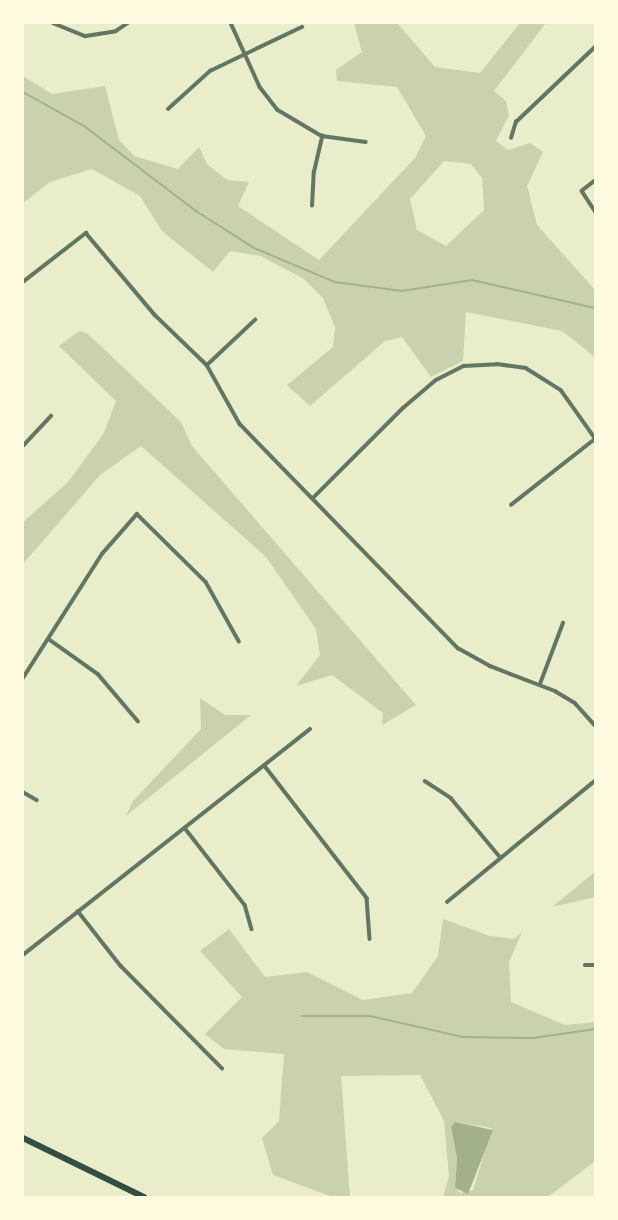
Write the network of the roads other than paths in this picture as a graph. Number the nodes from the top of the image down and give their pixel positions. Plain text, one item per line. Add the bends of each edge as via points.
1 (53, 23) edge
2 (128, 23) edge
3 (231, 23) edge
4 (302, 27) dead end
5 (595, 47) edge
6 (247, 57) junction
7 (168, 109) dead end
8 (322, 136) junction
9 (511, 138) dead end
10 (366, 142) dead end
11 (595, 181) edge
12 (312, 206) dead end
13 (595, 211) edge
14 (23, 282) edge
15 (256, 320) dead end
16 (207, 365) junction
17 (51, 416) dead end
18 (595, 439) edge
19 (23, 446) edge
20 (314, 497) junction
21 (511, 505) dead end
22 (563, 623) dead end
23 (49, 640) junction
24 (239, 640) dead end
25 (23, 678) edge
26 (540, 684) junction
27 (138, 721) dead end
28 (595, 725) edge
29 (310, 729) dead end
30 (265, 766) junction
31 (425, 781) dead end
32 (595, 781) edge
33 (23, 792) edge
34 (37, 800) dead end
35 (185, 828) junction
36 (501, 858) junction
37 (447, 902) dead end
38 (78, 911) junction
39 (252, 929) dead end
40 (370, 939) dead end
41 (23, 955) edge
42 (585, 965) dead end
43 (595, 965) edge
44 (222, 1068) dead end
45 (23, 1138) edge
46 (144, 1197) edge

1 - 2 street via 86,36 116,32
3 - 6 street
4 - 6 street
5 - 9 street via 516,122
6 - 7 street via 210,71
6 - 8 street via 265,96 278,110
8 - 10 street
8 - 12 street
11 - 13 street via 582,191
14 - 16 street via 86,233 155,315
15 - 16 street
16 - 20 street via 240,424
17 - 19 street
18 - 20 street via 561,390 526,368 464,366 436,380
18 - 21 street
20 - 26 street via 458,648 490,666
22 - 26 street
23 - 24 street via 102,554 137,514 206,582
23 - 25 street
23 - 27 street via 98,674
26 - 28 street via 575,703
29 - 30 street
30 - 35 street
30 - 40 street via 367,898
31 - 36 street via 451,798
32 - 36 street
33 - 34 street
35 - 38 street
35 - 39 street via 245,905
36 - 37 street
38 - 41 street
38 - 44 street via 121,966
42 - 43 street
45 - 46 main road

